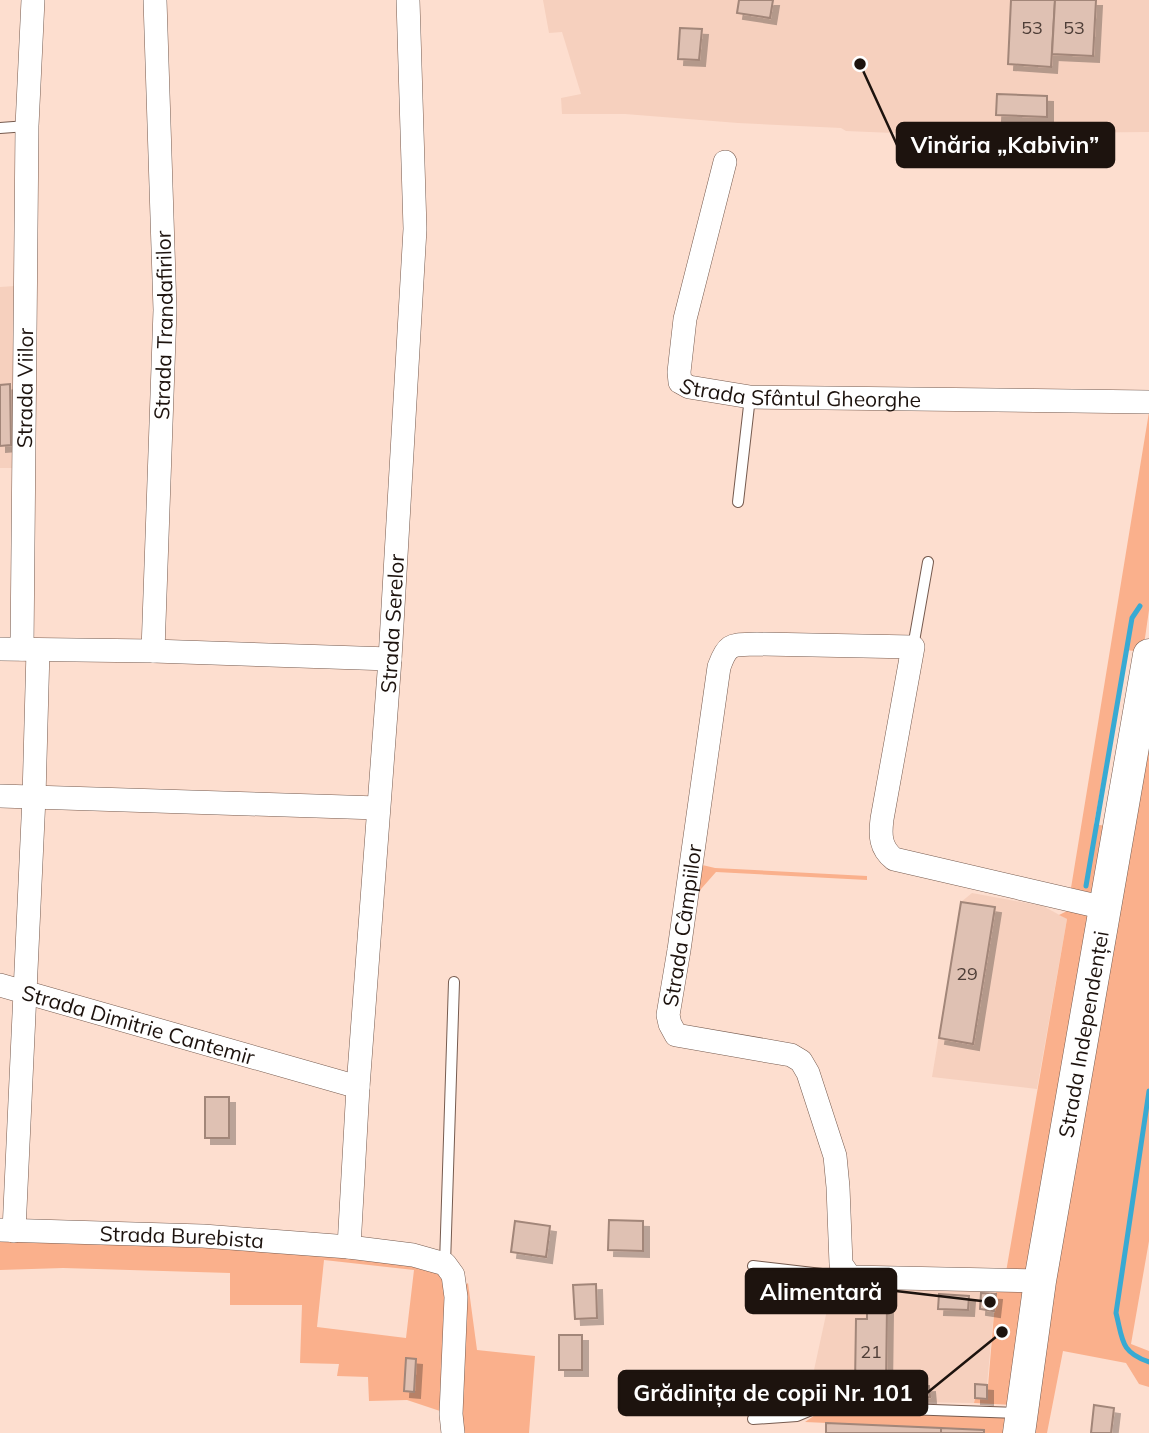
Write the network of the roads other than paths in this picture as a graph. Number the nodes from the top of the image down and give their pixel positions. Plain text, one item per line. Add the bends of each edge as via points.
1 (33, 0) edge
2 (155, 0) edge
3 (408, 0) edge
4 (27, 126) junction
5 (0, 128) edge
6 (725, 162) dead end
7 (750, 397) junction
8 (1149, 402) edge
9 (738, 502) dead end
10 (928, 562) dead end
11 (913, 647) junction
12 (20, 649) edge
13 (153, 651) junction
14 (1149, 655) edge
15 (390, 659) junction
16 (0, 796) edge
17 (34, 797) junction
18 (378, 808) junction
19 (1105, 908) junction
20 (454, 982) dead end
21 (0, 985) edge
22 (26, 992) junction
23 (358, 1087) junction
24 (7, 1231) edge
25 (349, 1247) junction
26 (445, 1264) junction
27 (753, 1266) dead end
28 (850, 1277) junction
29 (1041, 1281) junction
30 (753, 1419) dead end
31 (1020, 1423) edge
32 (453, 1433) edge

1 - 4 street, Strada Viilor
2 - 13 street, Strada Trandafirilor via 165,310
3 - 15 street, Strada Serelor via 415,229
4 - 5 lane
4 - 12 street, Strada Viilor
6 - 7 street, Strada Sfântul Gheorghe via 685,319 678,372 680,382 689,387
7 - 8 street, Strada Sfântul Gheorghe
7 - 9 lane
10 - 11 lane
11 - 19 street via 880,833 886,853 894,859
11 - 28 street, Strada Câmpiilor via 757,643 725,651 668,1014 676,1035 791,1055 802,1061 835,1156 841,1264
12 - 13 street
12 - 17 street, Strada Dimitrie Cantemir
13 - 15 street
14 - 19 main road, Strada Independenței
15 - 18 street, Strada Serelor
16 - 17 street
17 - 18 street
17 - 22 street, Strada Dimitrie Cantemir
18 - 23 street, Strada Serelor
19 - 29 main road, Strada Independenței
20 - 26 lane
21 - 22 street
22 - 23 street, Strada Dimitrie Cantemir
22 - 24 street, Strada Burebista
23 - 25 street, Strada Serelor
24 - 25 street, Strada Burebista via 203,1236
25 - 26 street, Strada Burebista
26 - 32 street via 453,1275 456,1297
27 - 28 lane
28 - 29 street
29 - 31 main road, Strada Independenței
30 - 31 lane, Strada Independenței via 797,1416 821,1406

